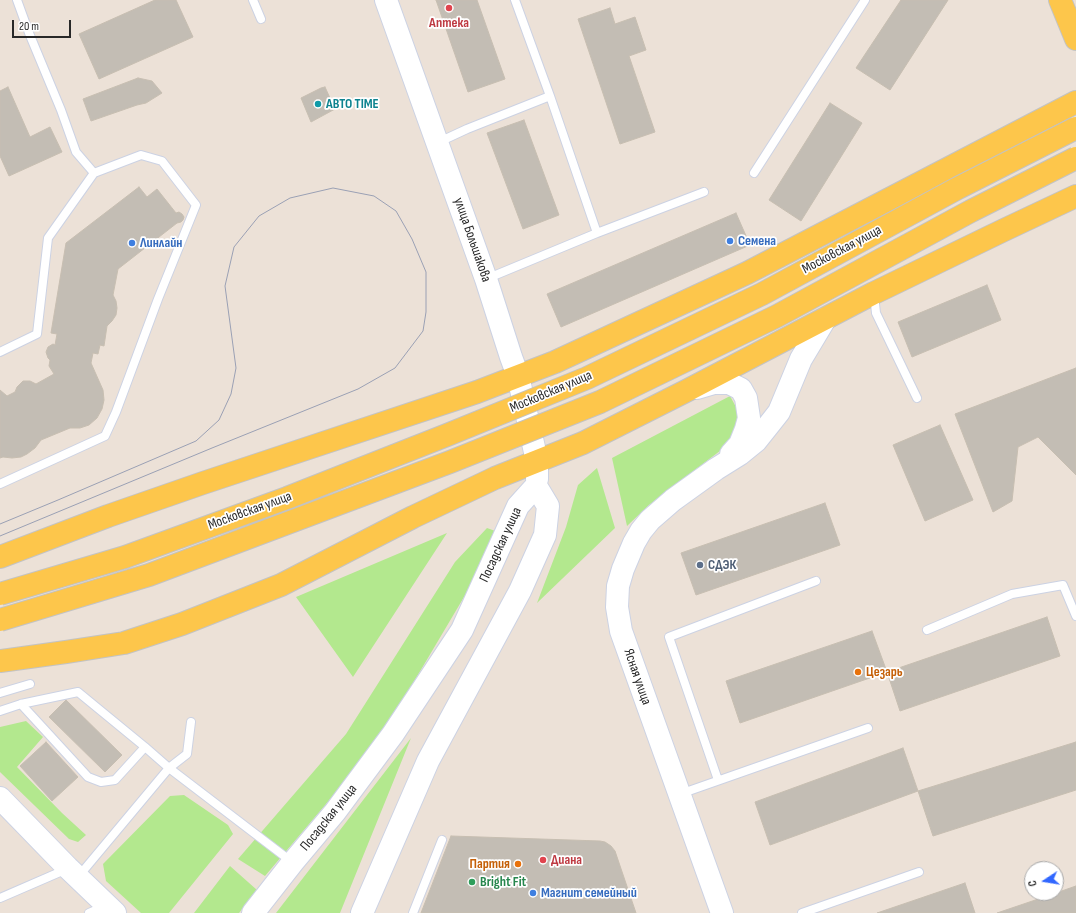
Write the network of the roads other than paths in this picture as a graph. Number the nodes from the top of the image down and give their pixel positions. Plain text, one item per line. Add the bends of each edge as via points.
1 (17, 0) edge
2 (253, 0) edge
3 (386, 0) edge
4 (515, 0) edge
5 (865, 0) edge
6 (1060, 0) edge
7 (261, 19) dead end
8 (1076, 39) edge
9 (550, 96) junction
10 (1076, 102) edge
11 (1076, 128) edge
12 (438, 142) junction
13 (1076, 158) edge
14 (94, 173) junction
15 (754, 173) dead end
16 (704, 192) dead end
17 (1076, 196) edge
18 (597, 233) junction
19 (486, 279) junction
20 (874, 294) junction
21 (825, 319) junction
22 (0, 352) edge
23 (518, 376) junction
24 (688, 390) junction
25 (917, 398) dead end
26 (537, 461) junction
27 (716, 469) junction
28 (0, 484) edge
29 (536, 486) junction
30 (0, 557) edge
31 (816, 581) dead end
32 (0, 594) edge
33 (1076, 616) edge
34 (0, 620) edge
35 (926, 630) dead end
36 (0, 661) edge
37 (30, 684) dead end
38 (0, 693) edge
39 (21, 704) junction
40 (0, 711) edge
41 (191, 722) dead end
42 (868, 728) dead end
43 (145, 747) junction
44 (169, 768) junction
45 (718, 780) junction
46 (680, 794) junction
47 (0, 798) edge
48 (442, 840) dead end
49 (293, 862) junction
50 (919, 872) dead end
51 (73, 873) junction
52 (0, 898) edge
53 (103, 910) edge
54 (253, 913) edge
55 (362, 913) edge
56 (413, 913) edge
57 (722, 913) edge
58 (802, 913) edge

1 - 14 lane via 76,152
2 - 7 lane
3 - 12 street, улица Большакова
4 - 9 lane
5 - 15 lane
6 - 8 main road
9 - 12 lane
9 - 18 lane
10 - 23 main road, Московская улица via 747,273 555,362
11 - 32 main road, Московская улица, bridge via 958,188 762,294 587,378 287,498 125,557
12 - 19 street, улица Большакова
13 - 34 main road, Московская улица, bridge via 971,211 777,316 600,402 450,462 149,575
14 - 22 lane via 48,238 37,334
14 - 28 lane via 141,155 162,161 196,205 105,436
16 - 18 lane
17 - 20 main road
18 - 19 lane
19 - 23 street, улица Большакова
20 - 21 main road
20 - 25 lane via 876,313
21 - 24 main road
21 - 27 street via 801,358 778,412 768,426 756,441
23 - 26 street, улица Большакова
23 - 30 main road, Московская улица via 477,392 210,480
24 - 26 main road via 583,443
24 - 27 street via 714,383 729,383 741,389 746,398 749,418 740,444
26 - 29 street, улица Большакова
26 - 36 main road via 413,517 281,585 182,624 124,642
27 - 46 street, Ясная улица via 650,520 634,543 618,586 617,607 621,631
29 - 49 street, Посадская улица via 518,506 462,630 393,734 335,812
29 - 55 street via 548,506 546,535 520,591 428,761
31 - 45 lane via 670,637
33 - 35 lane via 1063,585 1012,594
37 - 38 lane
39 - 40 lane
39 - 43 lane via 78,692
39 - 43 lane via 88,777 101,782 115,780
41 - 44 lane via 187,754
42 - 45 lane
43 - 44 lane
44 - 49 lane
44 - 51 lane
45 - 46 lane
46 - 57 street, Ясная улица
47 - 51 street
48 - 56 lane
49 - 54 street, Посадская улица
50 - 58 lane
51 - 52 lane
51 - 53 street

